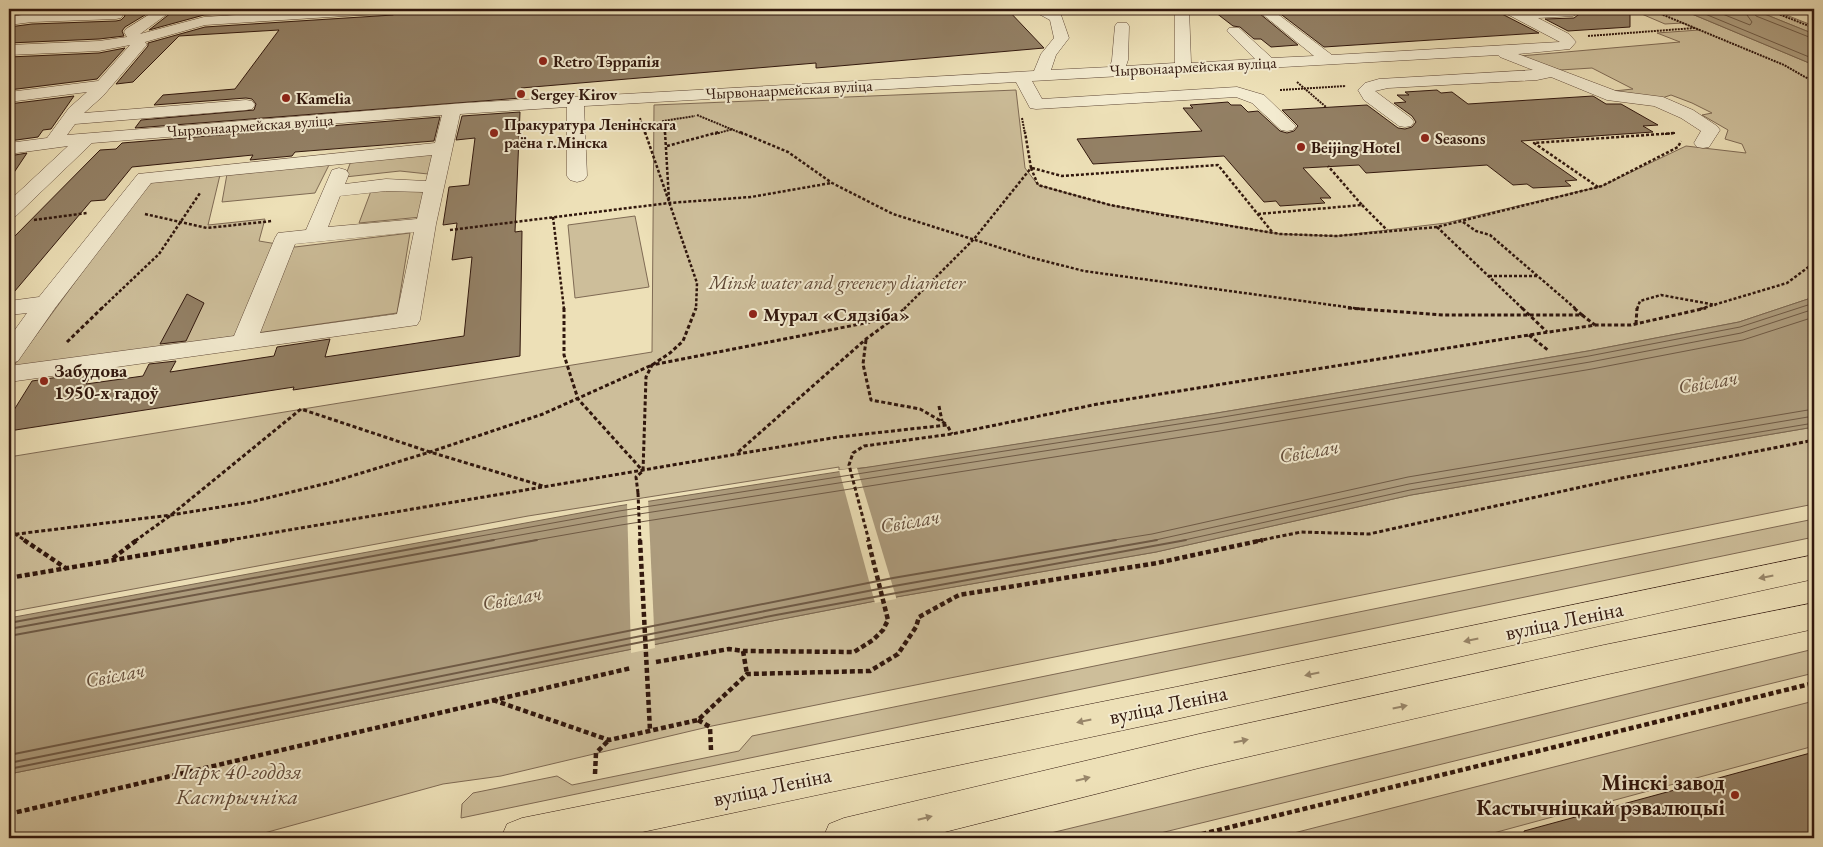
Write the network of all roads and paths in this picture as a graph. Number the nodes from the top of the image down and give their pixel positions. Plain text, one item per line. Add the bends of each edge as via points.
1 (47, 9) edge
2 (167, 9) edge
3 (222, 9) edge
4 (393, 9) edge
5 (1040, 9) edge
6 (1182, 9) edge
7 (1262, 9) edge
8 (1568, 9) edge
9 (1649, 9) edge
10 (1766, 9) edge
11 (1514, 12) edge
12 (116, 15) dead end
13 (32, 18) junction
14 (9, 21) edge
15 (204, 21) junction
16 (1122, 26) dead end
17 (1814, 28) edge
18 (1234, 31) dead end
19 (136, 40) junction
20 (9, 50) edge
21 (1494, 50) junction
22 (1328, 59) junction
23 (1266, 62) junction
24 (1183, 67) junction
25 (1116, 71) junction
26 (1549, 71) junction
27 (1041, 75) junction
28 (1021, 76) junction
29 (1297, 82) dead end
30 (1814, 82) edge
31 (1375, 84) junction
32 (103, 85) junction
33 (1305, 88) junction
34 (1237, 92) junction
35 (9, 97) edge
36 (629, 98) junction
37 (574, 102) junction
38 (246, 105) dead end
39 (1326, 107) dead end
40 (452, 110) junction
41 (1021, 111) dead end
42 (701, 112) dead end
43 (696, 116) junction
44 (70, 119) junction
45 (1404, 122) dead end
46 (254, 125) junction
47 (1287, 126) dead end
48 (733, 129) junction
49 (1670, 129) dead end
50 (1684, 137) dead end
51 (87, 138) junction
52 (53, 142) junction
53 (1703, 142) dead end
54 (666, 146) junction
55 (9, 148) edge
56 (442, 148) junction
57 (346, 158) junction
58 (1328, 166) dead end
59 (1031, 168) junction
60 (218, 171) junction
61 (577, 176) dead end
62 (832, 183) junction
63 (434, 187) junction
64 (1599, 187) junction
65 (332, 191) junction
66 (18, 195) edge
67 (669, 204) junction
68 (1362, 205) junction
69 (122, 208) junction
70 (9, 212) edge
71 (1257, 214) junction
72 (322, 215) junction
73 (553, 217) junction
74 (28, 221) dead end
75 (181, 222) junction
76 (1463, 222) junction
77 (1436, 227) junction
78 (425, 229) junction
79 (1387, 230) dead end
80 (1273, 233) junction
81 (314, 235) junction
82 (974, 239) junction
83 (1814, 264) edge
84 (1488, 276) junction
85 (1537, 276) junction
86 (46, 302) junction
87 (1717, 305) junction
88 (9, 308) edge
89 (1527, 314) junction
90 (1582, 315) junction
91 (896, 317) junction
92 (1636, 324) junction
93 (1596, 325) junction
94 (1547, 332) junction
95 (1529, 335) junction
96 (866, 339) junction
97 (244, 342) junction
98 (1549, 351) dead end
99 (9, 356) edge
100 (652, 365) junction
101 (38, 370) junction
102 (9, 374) edge
103 (578, 399) junction
104 (939, 406) dead end
105 (942, 422) junction
106 (947, 425) junction
107 (952, 434) junction
108 (1814, 440) edge
109 (430, 452) junction
110 (736, 455) junction
111 (643, 472) junction
112 (544, 486) junction
113 (171, 515) junction
114 (9, 530) edge
115 (9, 535) edge
116 (15, 535) junction
117 (111, 560) junction
118 (1814, 567) edge
119 (68, 569) junction
120 (9, 578) edge
121 (1814, 616) edge
122 (743, 652) junction
123 (656, 662) dead end
124 (631, 668) dead end
125 (747, 674) junction
126 (1814, 683) edge
127 (493, 700) junction
128 (698, 720) junction
129 (650, 730) junction
130 (609, 740) junction
131 (711, 750) dead end
132 (595, 774) dead end
133 (9, 814) edge
134 (545, 836) edge
135 (844, 838) edge
136 (1186, 838) edge

1 - 13 street
2 - 19 street via 131,32
3 - 15 street
4 - 15 street
5 - 27 street via 1056,18 1062,38 1049,54
6 - 24 street
7 - 22 street
8 - 11 street via 1574,12
9 - 30 path via 1784,65
10 - 17 path
11 - 21 street, Чырвонаармейская вуліца via 1568,42 1560,47
12 - 13 street
13 - 14 street
15 - 19 street
16 - 25 street via 1120,60
18 - 23 street
19 - 20 street via 99,46
19 - 32 street via 139,44
21 - 22 street, Чырвонаармейская вуліца
21 - 26 street
22 - 23 street, Чырвонаармейская вуліца
23 - 24 street, Чырвонаармейская вуліца
24 - 25 street, Чырвонаармейская вуліца
25 - 27 street, Чырвонаармейская вуліца
26 - 31 street via 1536,75
26 - 53 street via 1613,96 1657,101 1687,114 1711,130
27 - 28 street, Чырвонаармейская вуліца
28 - 34 street via 1036,104
28 - 36 street, Чырвонаармейская вуліца
29 - 33 path
31 - 33 path
31 - 45 street via 1366,90 1370,96
32 - 35 street
32 - 44 street
33 - 34 path
33 - 39 path
34 - 47 street via 1258,99
36 - 37 street, Чырвонаармейская вуліца
36 - 67 path via 636,106
37 - 40 street, Чырвонаармейская вуліца
37 - 61 street
38 - 44 street
40 - 46 street, Чырвонаармейская вуліца
40 - 56 street
41 - 59 path
42 - 43 path
43 - 48 path
43 - 54 path via 663,121
44 - 52 street
46 - 51 street, Чырвонаармейская вуліца
46 - 60 street
48 - 54 path
48 - 62 path via 788,152
49 - 64 path via 1677,132 1534,143
50 - 64 path via 1678,146
51 - 52 street, Чырвонаармейская вуліца
51 - 66 street
52 - 55 street, Чырвонаармейская вуліца
54 - 67 path
56 - 57 street
56 - 63 street
57 - 60 street
57 - 65 street
58 - 68 path
59 - 71 path via 1062,176 1218,165
59 - 80 path via 1038,185 1087,199
59 - 82 path
60 - 69 street via 146,178
60 - 75 path
62 - 67 path via 752,197
62 - 82 path via 893,214
63 - 65 street via 386,185
63 - 78 street
64 - 76 path
65 - 72 street
66 - 70 street
67 - 73 path
67 - 100 path via 697,283 696,312 683,341
68 - 71 path
68 - 79 path
69 - 74 path
69 - 75 path
69 - 86 street
71 - 80 path
72 - 75 path via 208,228
72 - 81 street
73 - 78 path
73 - 103 path via 564,303 564,355
75 - 101 path via 160,254
76 - 77 path
76 - 85 path via 1490,236
77 - 80 path via 1337,236
77 - 84 path
78 - 81 street
78 - 97 street via 408,320
81 - 97 street via 286,238
82 - 89 path via 1084,271 1165,284 1354,309 1443,315
82 - 91 path
83 - 87 path via 1787,283
84 - 85 path
84 - 89 path
85 - 90 path
86 - 88 street
86 - 99 street
87 - 92 path
87 - 92 path via 1661,295 1640,301
89 - 90 path
89 - 94 path
90 - 93 path
91 - 96 path
91 - 100 path
92 - 93 path
93 - 94 path
94 - 95 path
95 - 98 path
95 - 107 path via 1098,404
96 - 105 path via 863,364 871,400 920,409
96 - 110 path
97 - 101 street
100 - 103 path
100 - 111 path via 646,377
101 - 102 street
103 - 109 path
103 - 111 path
104 - 105 path
105 - 106 path
106 - 107 path
106 - 110 path via 838,437
107 - 122 path via 864,446 857,448 849,457 849,468 886,608 888,620 883,630 854,652
108 - 125 path via 1622,478 1369,534 1301,532 1156,563 959,595 919,617 898,654 870,671
109 - 112 path
109 - 113 path via 332,482 251,502
109 - 113 path via 301,409
110 - 111 path
111 - 112 path
111 - 129 path, bridge via 636,477
112 - 117 path
113 - 116 path
113 - 117 path
114 - 116 path
115 - 116 path
116 - 119 path
117 - 119 path
118 -> 134 main road, вуліца Леніна
119 - 120 path
135 -> 121 main road via 1199,751
122 - 123 path via 729,649
122 - 125 path
124 - 127 path
125 - 128 path
126 - 136 path
127 - 130 path
127 - 133 path via 122,790
128 - 129 path
128 - 131 path via 710,727
129 - 130 path
130 - 132 path via 596,753

